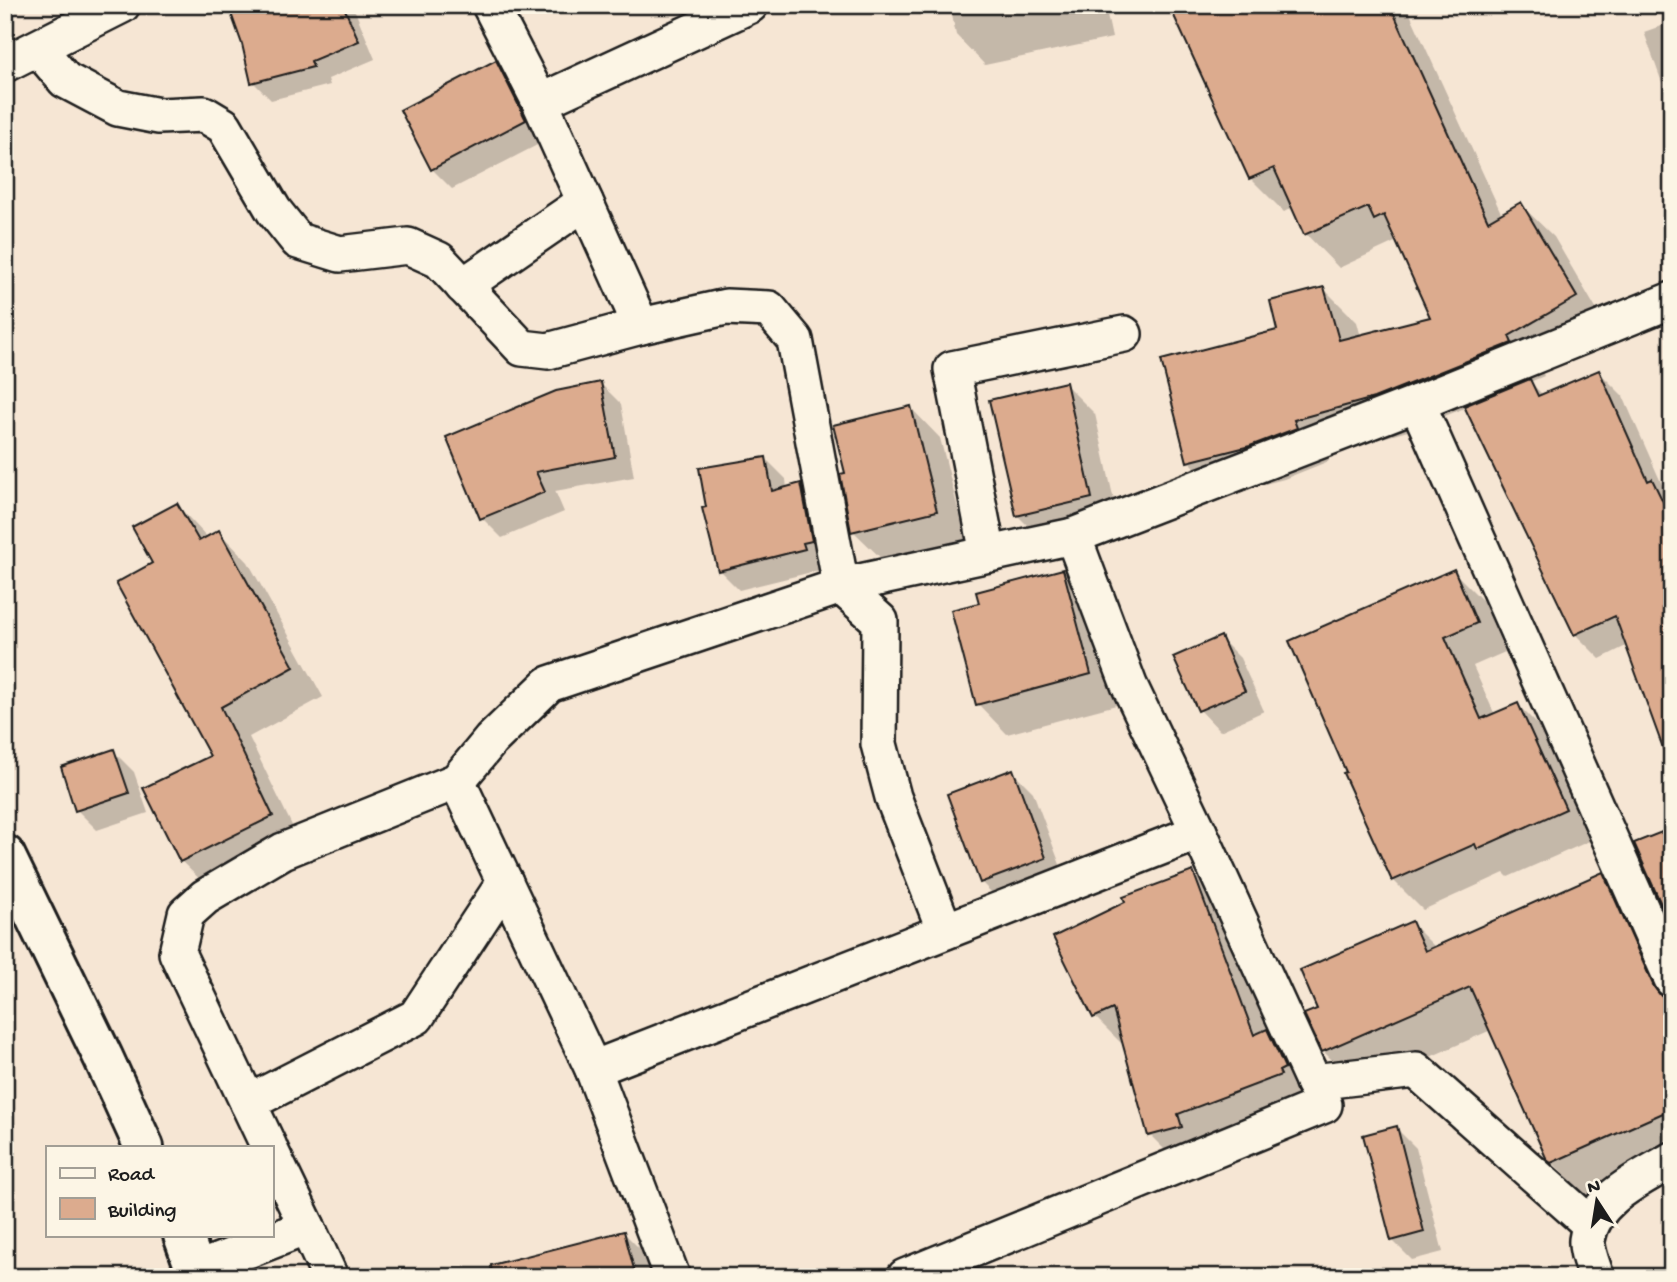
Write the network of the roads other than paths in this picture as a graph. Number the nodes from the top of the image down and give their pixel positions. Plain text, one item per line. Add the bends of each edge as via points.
1 (122, 5) edge
2 (490, 5) edge
3 (750, 5) edge
4 (38, 48) junction
5 (5, 64) edge
6 (540, 102) junction
7 (585, 202) junction
8 (463, 286) junction
9 (1672, 300) edge
10 (641, 326) junction
11 (1124, 334) dead end
12 (1417, 403) junction
13 (1073, 536) junction
14 (988, 554) junction
15 (841, 586) junction
16 (457, 781) junction
17 (1199, 832) junction
18 (5, 855) edge
19 (505, 882) junction
20 (945, 931) junction
21 (1672, 979) edge
22 (593, 1069) junction
23 (1313, 1082) junction
24 (248, 1103) junction
25 (144, 1146) edge
26 (268, 1146) edge
27 (273, 1156) edge
28 (1672, 1160) edge
29 (1591, 1225) junction
30 (307, 1227) junction
31 (193, 1260) edge
32 (974, 1264) edge
33 (330, 1277) edge
34 (672, 1277) edge
35 (905, 1277) edge
36 (1597, 1277) edge

1 - 4 street
2 - 6 street
3 - 6 street
4 - 5 street
4 - 8 street via 65,80 118,108 159,116 204,114 224,126 274,211 298,241 340,254 408,246 439,260
6 - 7 street
7 - 8 street
7 - 10 street
8 - 10 street via 522,348 548,351
9 - 12 street
10 - 15 street via 726,307 769,309 795,340
11 - 14 street via 952,369
12 - 13 street
12 - 21 street
13 - 14 street
13 - 17 street via 1129,685
14 - 15 street
15 - 16 street via 549,684 491,740
15 - 20 street via 880,621 879,744 892,797
16 - 19 street
16 - 24 street via 283,850 205,897 186,914 177,953
17 - 20 street
17 - 23 street
18 - 25 street
19 - 22 street
19 - 24 street via 416,1017
20 - 22 street
22 - 34 street
23 - 29 street via 1416,1070
23 - 32 street via 1324,1105
24 - 26 street
27 - 30 street
28 - 29 street via 1605,1204
29 - 36 street via 1587,1242
30 - 31 street
30 - 33 street
32 - 35 street

